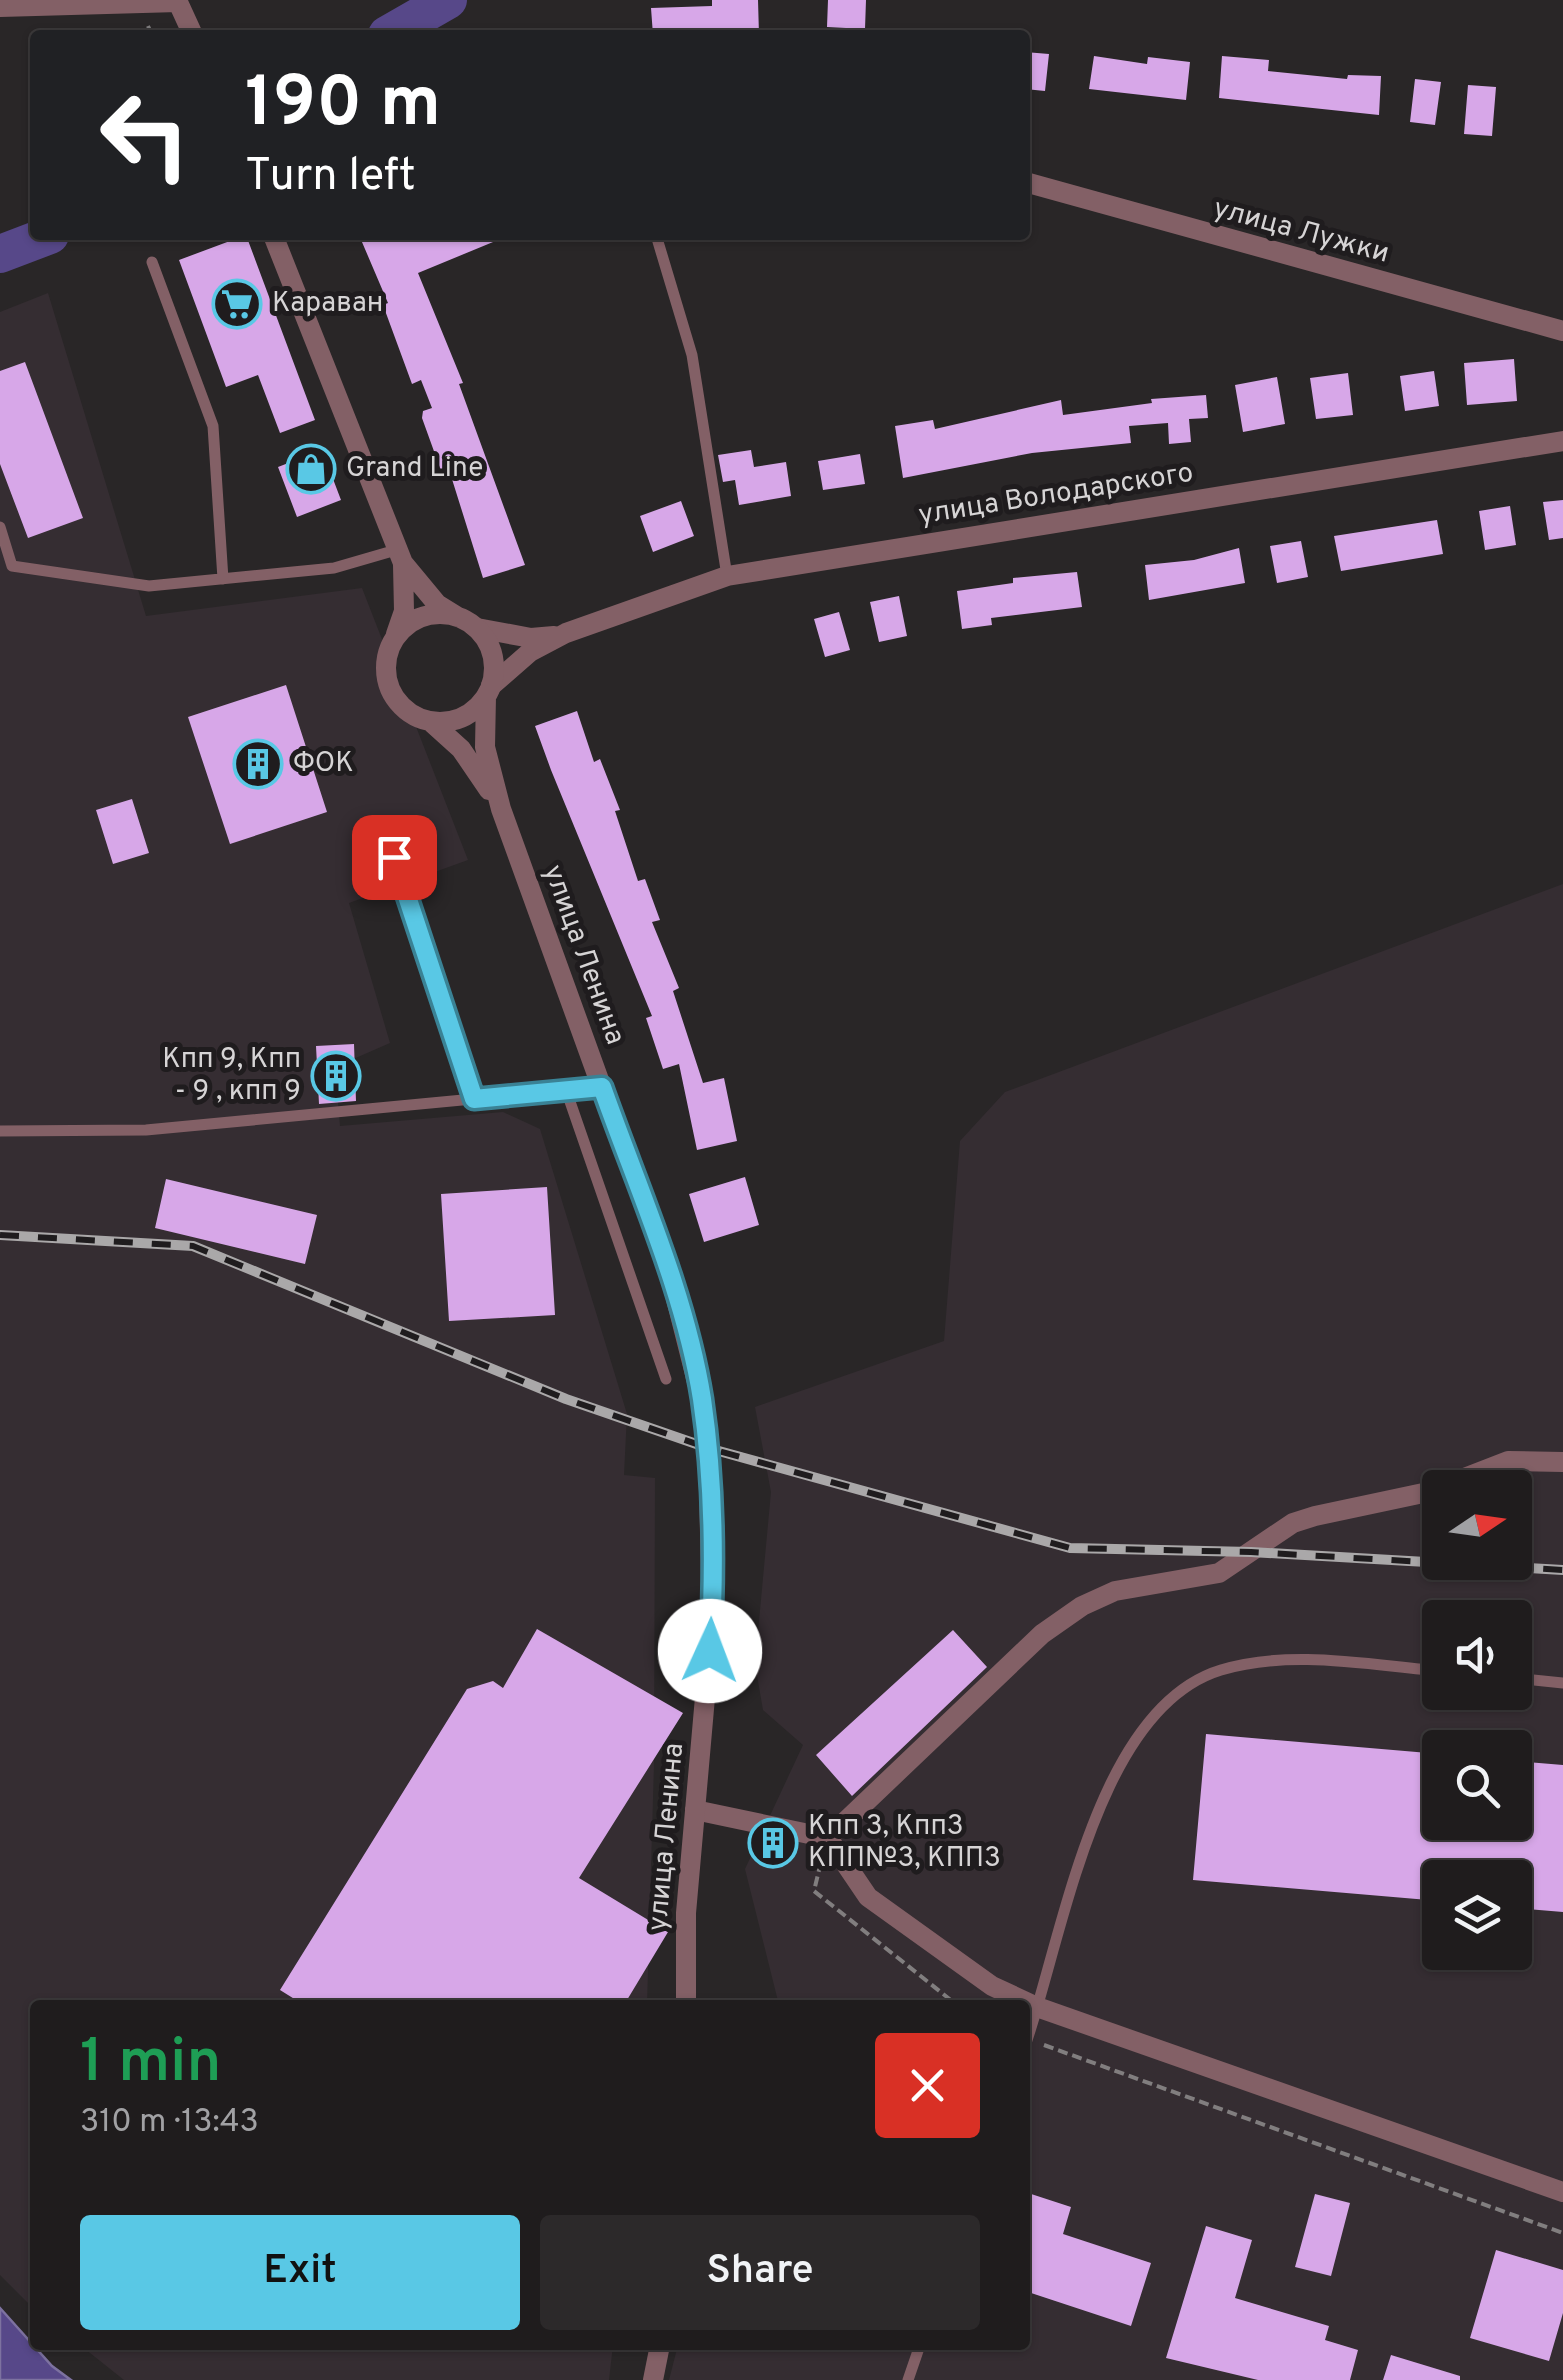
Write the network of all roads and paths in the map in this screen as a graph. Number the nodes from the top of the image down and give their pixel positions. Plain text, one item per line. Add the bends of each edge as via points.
1 (178, 1) edge
2 (81, 3) edge
3 (0, 7) edge
4 (148, 26) dead end
5 (150, 30) edge
6 (191, 30) edge
7 (1030, 183) edge
8 (275, 240) edge
9 (658, 240) edge
10 (152, 262) dead end
11 (1563, 331) edge
12 (1563, 440) edge
13 (0, 527) edge
14 (400, 557) junction
15 (727, 576) junction
16 (224, 579) junction
17 (458, 617) junction
18 (477, 628) junction
19 (566, 633) junction
20 (395, 637) junction
21 (488, 691) junction
22 (430, 721) junction
23 (501, 808) junction
24 (382, 823) dead end
25 (602, 1087) junction
26 (566, 1090) junction
27 (474, 1099) junction
28 (0, 1130) edge
29 (666, 1380) dead end
30 (1563, 1462) edge
31 (1422, 1669) edge
32 (1532, 1680) edge
33 (1563, 1683) edge
34 (695, 1810) junction
35 (828, 1838) junction
36 (686, 2000) edge
37 (952, 2000) edge
38 (1021, 2000) edge
39 (1030, 2005) edge
40 (1037, 2008) junction
41 (1030, 2030) edge
42 (1030, 2044) edge
43 (1563, 2192) edge
44 (1563, 2233) edge
45 (659, 2350) edge
46 (918, 2350) edge
47 (652, 2380) edge
48 (908, 2380) edge

1 - 2 street
1 - 6 street
2 - 3 street
4 - 5 path
7 - 11 street, улица Лужки
8 - 14 street
9 - 15 lane via 692,355
10 - 16 lane via 213,426
12 - 15 street, улица Володарского
13 - 16 lane via 12,566 148,586
14 - 16 lane
14 - 17 street via 437,604
14 - 20 street via 404,610
15 - 19 street, улица Володарского
17 - 18 street
17 - 20 street via 423,616
18 - 19 street via 531,638
18 - 21 street via 492,655
19 - 21 street via 530,652
20 - 22 street via 386,671 390,688 399,704
21 - 22 street via 462,717
21 - 23 street via 486,747
22 - 23 street via 469,759
23 - 25 street, улица Ленина
24 - 27 lane
25 - 26 lane
25 - 34 street, улица Ленина via 671,1279 702,1398 712,1618
26 - 27 lane
26 - 29 lane
27 - 28 lane via 146,1130
30 - 35 street via 1508,1461 1428,1492 1315,1516 1293,1523 1220,1573 1115,1591 1082,1606 1042,1634
31 - 40 lane via 1268,1661 1220,1670 1171,1694 1121,1762 1095,1821
32 - 33 lane
34 - 35 street
34 - 36 street, улица Ленина
35 - 37 path via 814,1891
35 - 38 street via 868,1897
39 - 40 street
40 - 41 lane
40 - 43 street
42 - 44 path
45 - 47 street
46 - 48 lane

